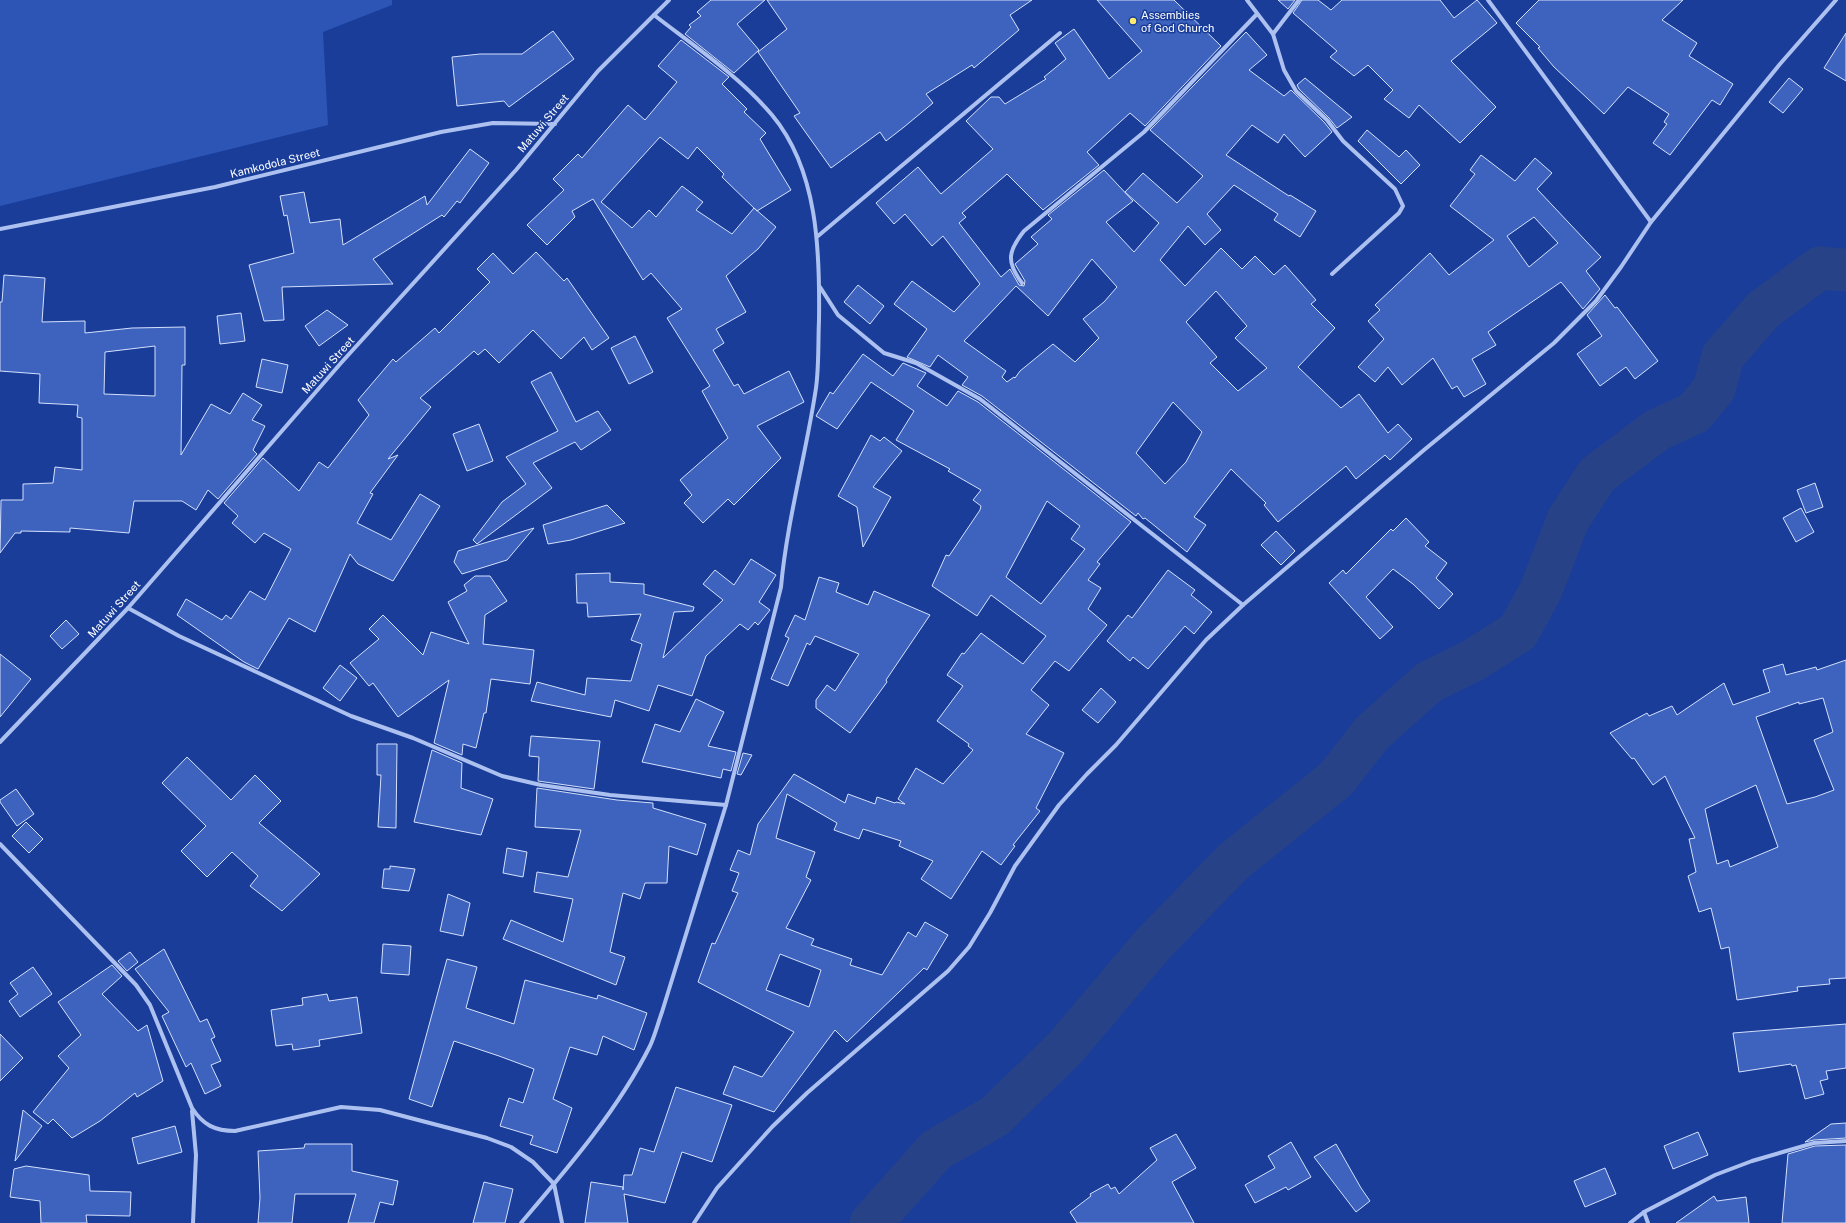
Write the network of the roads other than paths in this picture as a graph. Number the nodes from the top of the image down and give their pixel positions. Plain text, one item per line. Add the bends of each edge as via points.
1 (669, 0) edge
2 (1247, 0) edge
3 (1299, 0) edge
4 (1488, 0) edge
5 (1836, 0) edge
6 (1258, 14) junction
7 (654, 15) junction
8 (1060, 33) dead end
9 (1273, 34) junction
10 (555, 124) junction
11 (1651, 222) junction
12 (0, 229) edge
13 (818, 236) junction
14 (1332, 274) dead end
15 (1022, 283) dead end
16 (820, 287) junction
17 (1243, 605) junction
18 (128, 608) junction
19 (0, 742) edge
20 (726, 804) junction
21 (0, 844) edge
22 (192, 1108) junction
23 (1846, 1141) edge
24 (554, 1184) junction
25 (1644, 1212) junction
26 (193, 1223) edge
27 (521, 1223) edge
28 (562, 1223) edge
29 (694, 1223) edge
30 (1630, 1223) edge
31 (1648, 1223) edge

1 - 7 street, Matuwi Street
2 - 6 street
3 - 9 street
4 - 11 street
5 - 11 street via 1780,64
6 - 9 street
6 - 15 street via 1144,132 1024,231 1014,244 1010,259 1014,272
7 - 10 street, Matuwi Street via 598,71
7 - 13 street via 733,77 772,115 792,144 806,181
8 - 13 street
9 - 14 street via 1284,70 1296,91 1327,120 1343,141 1394,189 1403,206 1399,213
10 - 12 street, Kamkodola Street via 494,123 441,132 215,187
10 - 18 street, Matuwi Street via 341,363
11 - 17 street via 1596,301 1554,343
13 - 16 street
16 - 17 street via 838,315 884,353 916,363 980,399
16 - 20 street via 816,388 784,552 781,587
17 - 29 street via 1201,646 1116,745 1059,805 1015,866 968,948 948,971 807,1093 772,1127 717,1188
18 - 19 street, Matuwi Street
18 - 20 street via 179,636 351,716 413,738 502,776 541,785 610,795
20 - 24 street via 650,1045 631,1079 602,1121
21 - 22 street via 136,985 152,1010
22 - 24 street via 198,1118 221,1131 235,1131 341,1107 380,1110 505,1145 533,1162
22 - 26 street via 196,1155
23 - 25 street via 1814,1143 1752,1161 1715,1176
24 - 27 street
24 - 28 street
25 - 30 street
25 - 31 street

